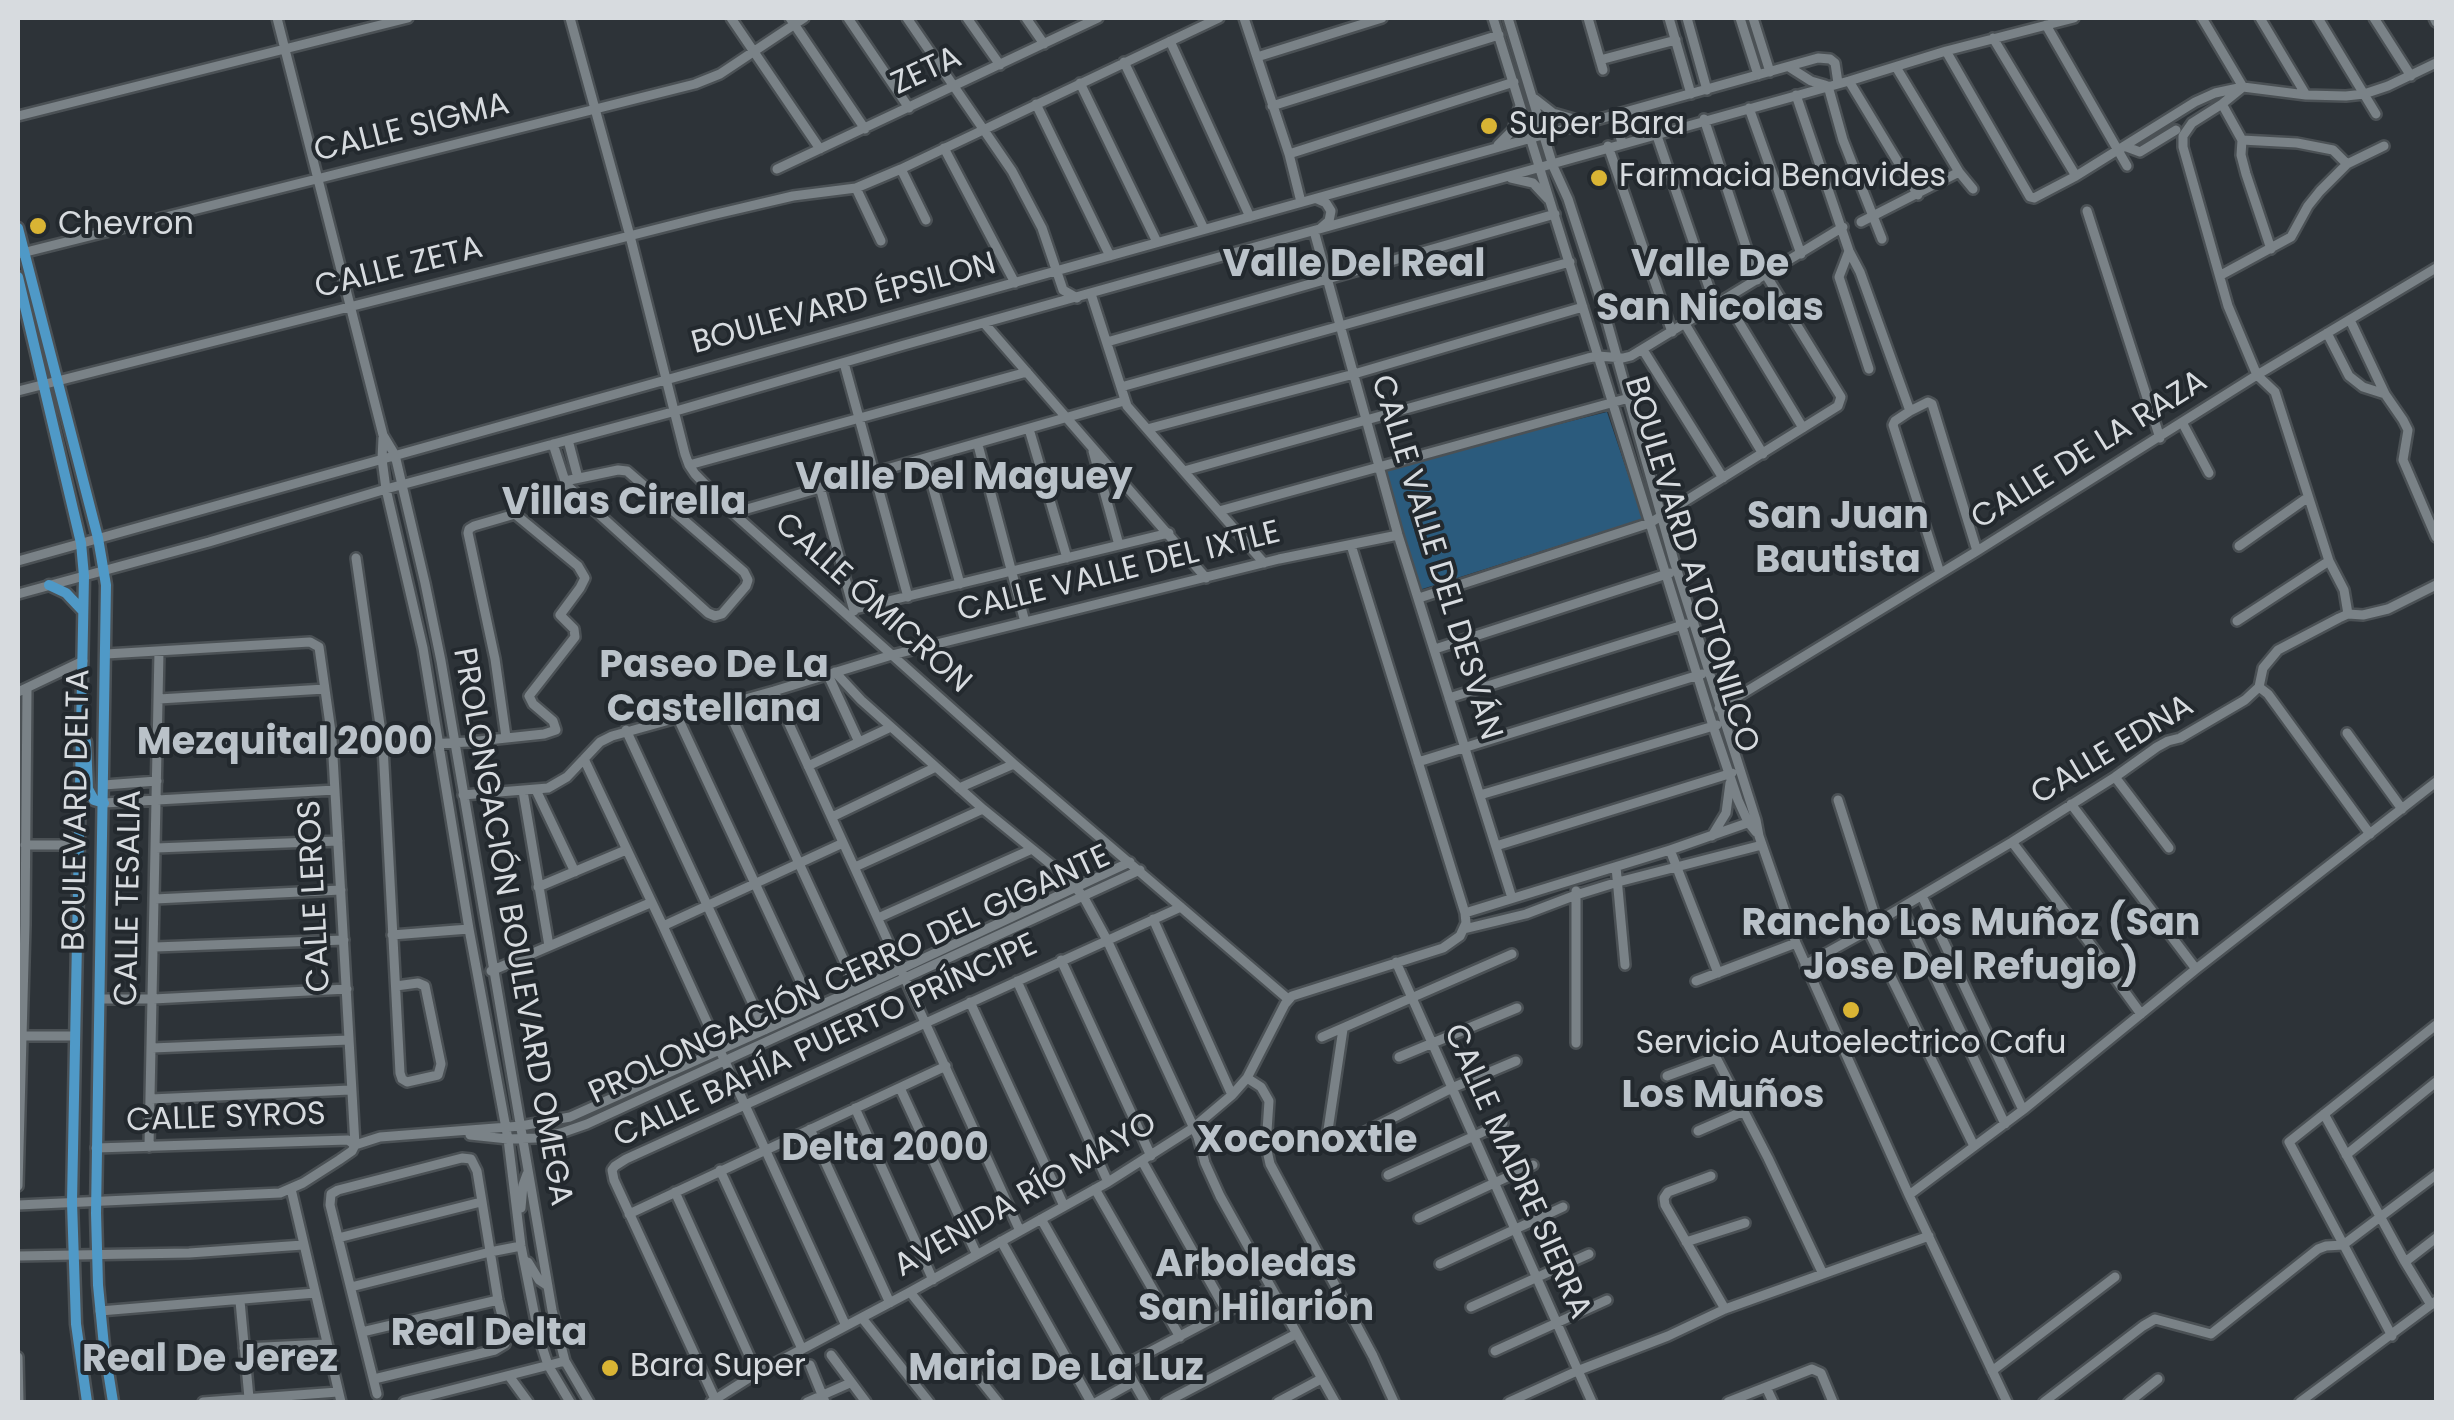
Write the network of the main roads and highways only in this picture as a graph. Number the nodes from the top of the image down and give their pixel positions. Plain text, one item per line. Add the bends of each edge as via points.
1 (18, 228) edge
2 (21, 254) edge
3 (18, 278) edge
4 (49, 585) road end
5 (84, 612) junction
6 (82, 732) junction
7 (104, 804) junction
8 (88, 1402) edge
9 (113, 1402) edge

1 - 2 main road, BOULEVARD DELTA
2 - 7 main road, BOULEVARD DELTA via 104,571
3 - 5 main road, BOULEVARD DELTA via 81,543
4 - 5 main road
5 - 6 main road, BOULEVARD DELTA
6 - 7 main road via 90,796
6 - 8 main road, BOULEVARD DELTA via 72,1202 76,1324
7 - 9 main road, BOULEVARD DELTA via 96,1256

